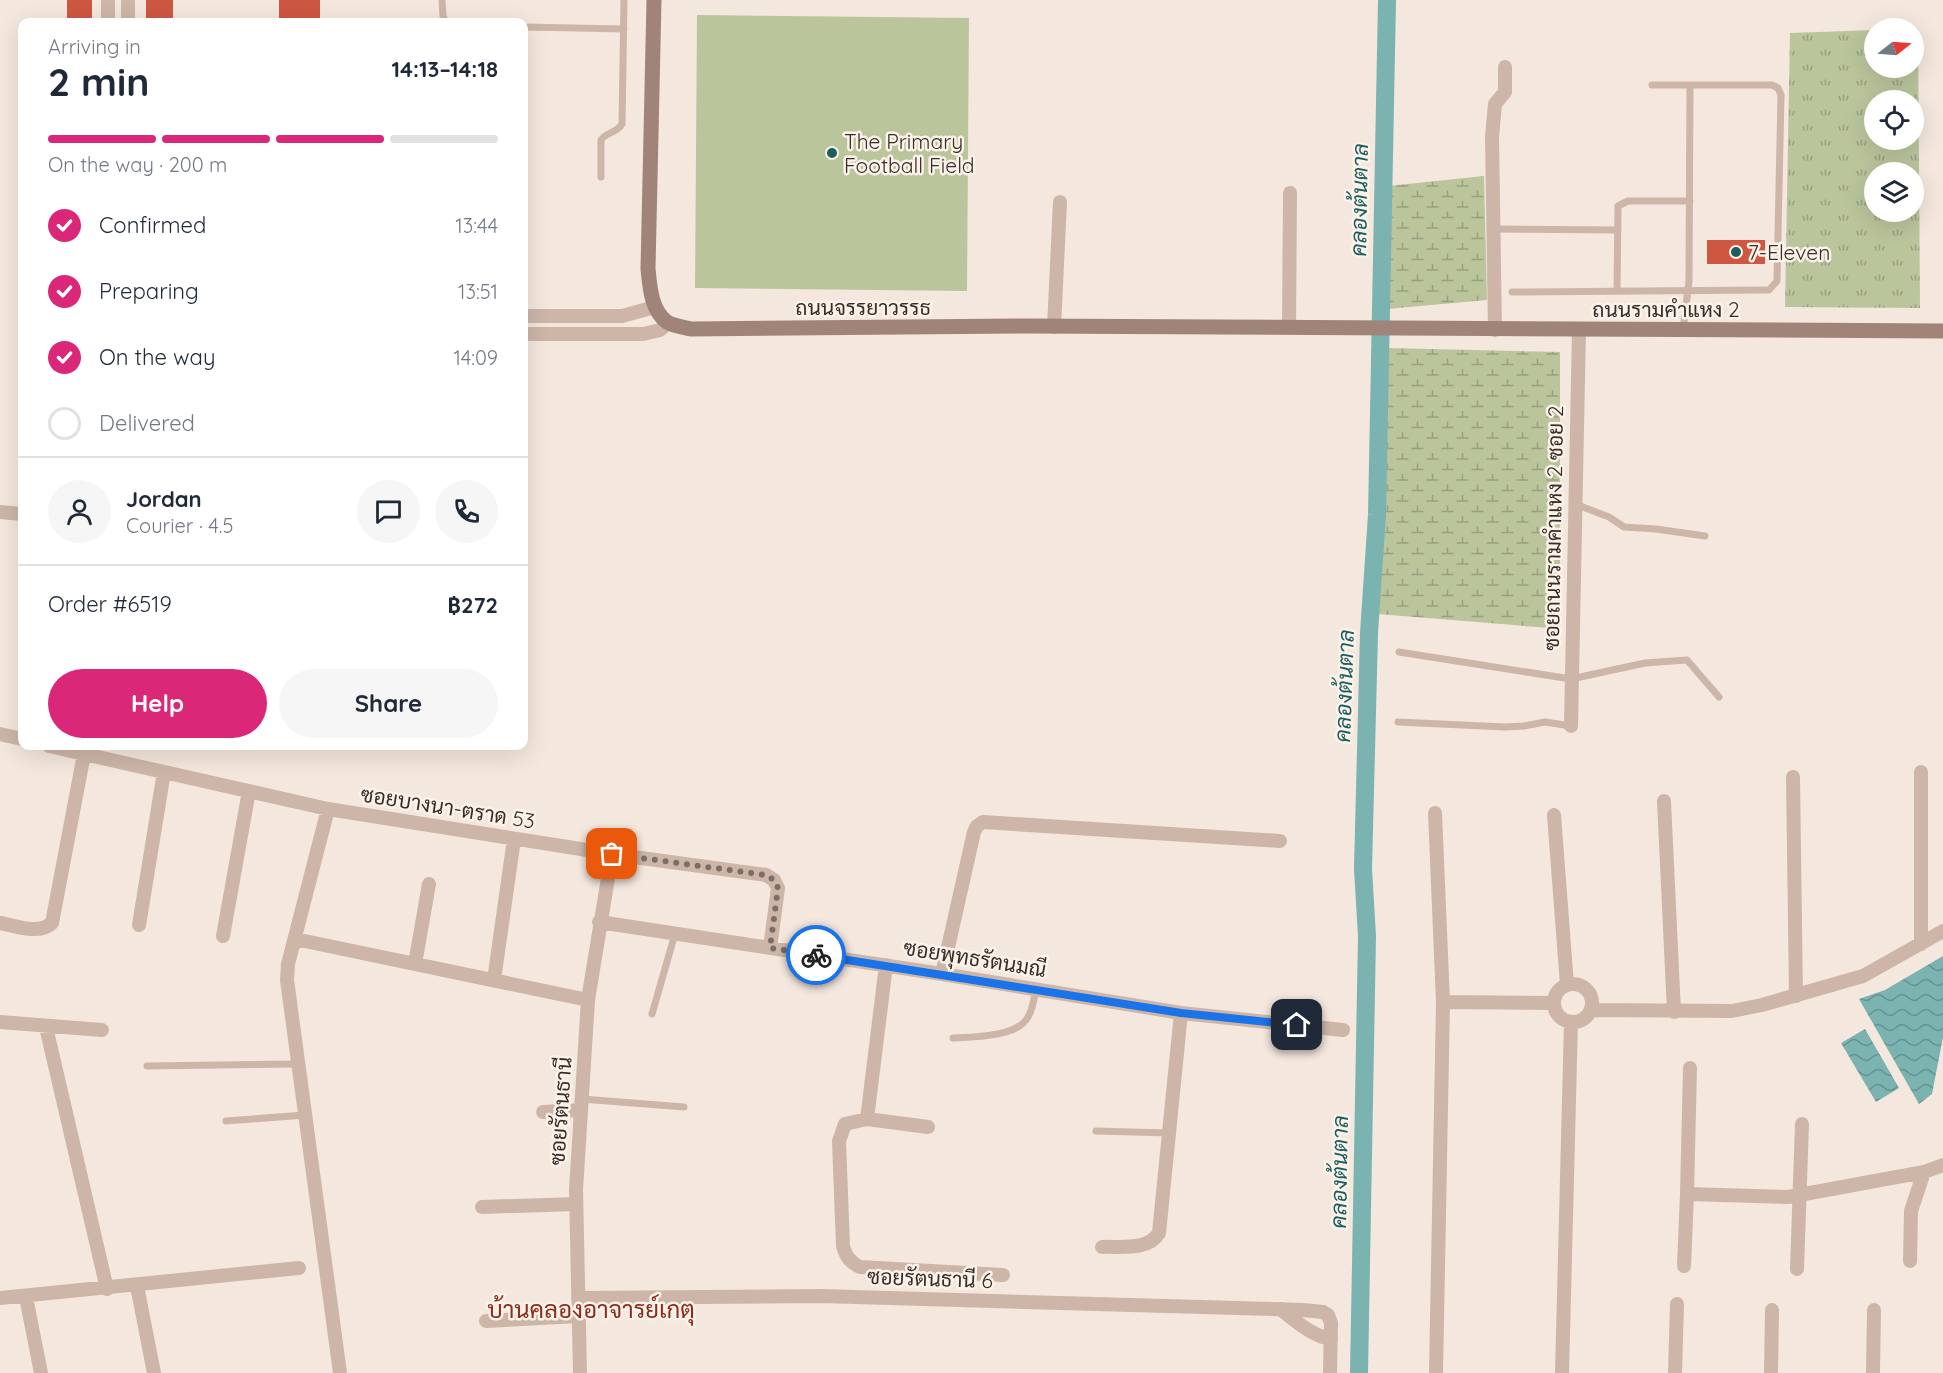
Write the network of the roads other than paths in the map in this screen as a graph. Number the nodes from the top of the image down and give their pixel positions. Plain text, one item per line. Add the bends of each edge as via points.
1 (108, 0) edge
2 (128, 0) edge
3 (442, 0) edge
4 (624, 0) edge
5 (654, 0) edge
6 (108, 18) edge
7 (128, 18) edge
8 (444, 18) edge
9 (528, 27) edge
10 (624, 29) junction
11 (1504, 67) dead end
12 (1652, 85) dead end
13 (1690, 85) junction
14 (601, 177) dead end
15 (1290, 193) dead end
16 (1690, 201) junction
17 (1060, 202) dead end
18 (1492, 229) junction
19 (1618, 230) junction
20 (1617, 291) junction
21 (1688, 291) junction
22 (1512, 292) dead end
23 (655, 307) junction
24 (528, 316) edge
25 (668, 323) junction
26 (1053, 327) junction
27 (1289, 327) junction
28 (1388, 329) joint
29 (1495, 330) junction
30 (1579, 330) junction
31 (1683, 330) junction
32 (1943, 331) edge
33 (528, 334) edge
34 (1575, 504) junction
35 (0, 512) edge
36 (18, 514) edge
37 (1705, 536) dead end
38 (1399, 652) dead end
39 (1571, 679) junction
40 (1719, 697) dead end
41 (1398, 723) dead end
42 (1571, 726) joint
43 (0, 734) edge
44 (18, 738) edge
45 (69, 750) edge
46 (84, 753) junction
47 (164, 772) junction
48 (1921, 772) dead end
49 (1793, 777) dead end
50 (249, 791) junction
51 (1664, 801) dead end
52 (328, 809) junction
53 (1436, 813) dead end
54 (1554, 815) dead end
55 (514, 838) junction
56 (1280, 841) dead end
57 (612, 854) junction
58 (429, 884) dead end
59 (599, 922) junction
60 (0, 923) edge
61 (139, 925) dead end
62 (1943, 931) edge
63 (675, 934) junction
64 (223, 936) dead end
65 (295, 939) junction
66 (1921, 944) junction
67 (770, 948) junction
68 (415, 964) junction
69 (886, 965) junction
70 (942, 974) junction
71 (494, 980) junction
72 (1567, 985) junction
73 (1036, 989) junction
74 (1796, 996) junction
75 (588, 1000) junction
76 (1443, 1002) junction
77 (1554, 1003) junction
78 (1591, 1010) junction
79 (1674, 1012) junction
80 (1181, 1013) junction
81 (652, 1014) dead end
82 (0, 1022) edge
83 (1571, 1022) junction
84 (46, 1027) junction
85 (102, 1030) dead end
86 (1344, 1030) dead end
87 (953, 1038) dead end
88 (298, 1064) junction
89 (147, 1066) dead end
90 (1690, 1068) dead end
91 (582, 1104) junction
92 (684, 1107) dead end
93 (543, 1112) dead end
94 (305, 1115) junction
95 (867, 1119) junction
96 (226, 1121) dead end
97 (1802, 1124) dead end
98 (928, 1127) dead end
99 (1096, 1131) dead end
100 (1169, 1133) junction
101 (1943, 1164) edge
102 (1924, 1172) junction
103 (1687, 1194) junction
104 (1800, 1195) junction
105 (576, 1204) junction
106 (482, 1207) dead end
107 (1102, 1247) dead end
108 (1910, 1261) dead end
109 (1684, 1266) dead end
110 (299, 1268) dead end
111 (1797, 1269) dead end
112 (1004, 1275) dead end
113 (137, 1286) junction
114 (107, 1289) junction
115 (26, 1297) junction
116 (0, 1298) edge
117 (578, 1298) junction
118 (1677, 1304) dead end
119 (1281, 1309) junction
120 (1772, 1310) dead end
121 (1874, 1310) dead end
122 (579, 1316) junction
123 (486, 1321) dead end
124 (1331, 1339) junction
125 (41, 1373) edge
126 (154, 1373) edge
127 (340, 1373) edge
128 (580, 1373) edge
129 (1330, 1373) edge
130 (1436, 1373) edge
131 (1562, 1373) edge
132 (1675, 1373) edge
133 (1771, 1373) edge
134 (1873, 1373) edge

1 - 6 street
2 - 7 street
3 - 8 lane
4 - 10 lane
5 - 23 main road via 648,269
9 - 10 lane
10 - 14 lane via 622,124 601,140
11 - 18 street via 1505,92 1495,104 1492,137
12 - 13 lane
13 - 16 lane
13 - 21 lane via 1772,85 1781,95 1777,281 1769,290 1762,291
15 - 27 street
16 - 19 lane via 1628,201 1618,206
16 - 21 lane
17 - 26 street
18 - 19 lane
18 - 29 street
19 - 20 lane
20 - 21 lane
20 - 22 lane
21 - 31 lane
23 - 24 street via 622,316
23 - 25 main road
25 - 26 main road, ถนนจรรยาวรรธ via 691,329
25 - 33 street via 660,330 643,334
26 - 27 main road, ถนนจรรยาวรรธ
27 - 28 main road, ถนนจรรยาวรรธ
28 - 29 main road, ถนนรามคำแหง 2
29 - 30 main road, ถนนรามคำแหง 2
30 - 31 main road, ถนนรามคำแหง 2
30 - 34 street, ซอยถนนรามคำแหง 2 ซอย 2
31 - 32 main road, ถนนรามคำแหง 2
34 - 37 lane via 1624,527
34 - 39 street, ซอยถนนรามคำแหง 2 ซอย 2
35 - 36 street
38 - 39 lane
39 - 40 lane via 1645,663 1687,660
39 - 42 street, ซอยถนนรามคำแหง 2 ซอย 2
41 - 42 lane via 1505,727 1545,722
43 - 44 street
45 - 46 street, ซอยบางนา-ตราด 53
46 - 47 street, ซอยบางนา-ตราด 53
46 - 60 street via 52,923 37,929
47 - 50 street, ซอยบางนา-ตราด 53
47 - 61 street
48 - 66 street
49 - 74 street
50 - 52 street, ซอยบางนา-ตราด 53
50 - 64 street
51 - 79 street
52 - 55 street, ซอยบางนา-ตราด 53
52 - 65 street
53 - 76 street
54 - 72 street
55 - 57 street, ซอยบางนา-ตราด 53
55 - 71 street
56 - 70 street via 983,822 974,832
57 - 59 street, ซอยรัตนธานี
57 - 67 street, ซอยบางนา-ตราด 53 via 766,875 778,888
58 - 68 street
59 - 63 street, ซอยพุทธรัตนมณี
59 - 75 street, ซอยรัตนธานี
62 - 66 street
63 - 67 street, ซอยพุทธรัตนมณี
63 - 81 lane
65 - 68 street
65 - 88 street via 287,980
66 - 74 street via 1863,976
67 - 69 street, ซอยพุทธรัตนมณี
68 - 71 street
69 - 70 street, ซอยพุทธรัตนมณี
69 - 95 street
70 - 73 street, ซอยพุทธรัตนมณี
71 - 75 street
72 - 77 street via 1557,992
72 - 78 street via 1584,987 1591,998
73 - 80 street, ซอยพุทธรัตนมณี
73 - 87 lane via 1023,1025 986,1036
74 - 79 street via 1732,1011
75 - 91 street, ซอยรัตนธานี
76 - 77 street
76 - 130 street
77 - 83 street via 1557,1014
78 - 79 street
78 - 83 street via 1583,1019
80 - 86 street, ซอยพุทธรัตนมณี
80 - 100 street
82 - 84 street
83 - 131 street
84 - 85 street
84 - 114 street
88 - 89 lane
88 - 94 street
90 - 103 street
91 - 92 lane
91 - 93 street
91 - 105 street, ซอยรัตนธานี
94 - 96 lane
94 - 127 street
95 - 98 street
95 - 112 street via 845,1125 839,1141 843,1246 852,1263 860,1267
97 - 104 street
99 - 100 lane
100 - 107 street via 1159,1233 1147,1245
101 - 102 street
102 - 104 street
102 - 108 street via 1911,1211
103 - 104 street
103 - 109 street
104 - 111 street
105 - 106 street
105 - 117 street, ซอยรัตนธานี
110 - 113 street
113 - 114 street
113 - 126 street
114 - 115 street
115 - 116 street
115 - 125 street
117 - 119 street, ซอยรัตนธานี 6 via 821,1296
117 - 122 street, ซอยรัตนธานี
118 - 132 street
119 - 124 street via 1313,1332
119 - 124 street, ซอยรัตนธานี 6 via 1323,1312 1331,1323
120 - 133 street
121 - 134 street
122 - 123 street
122 - 128 street, ซอยรัตนธานี
124 - 129 street, ซอยรัตนธานี 6

